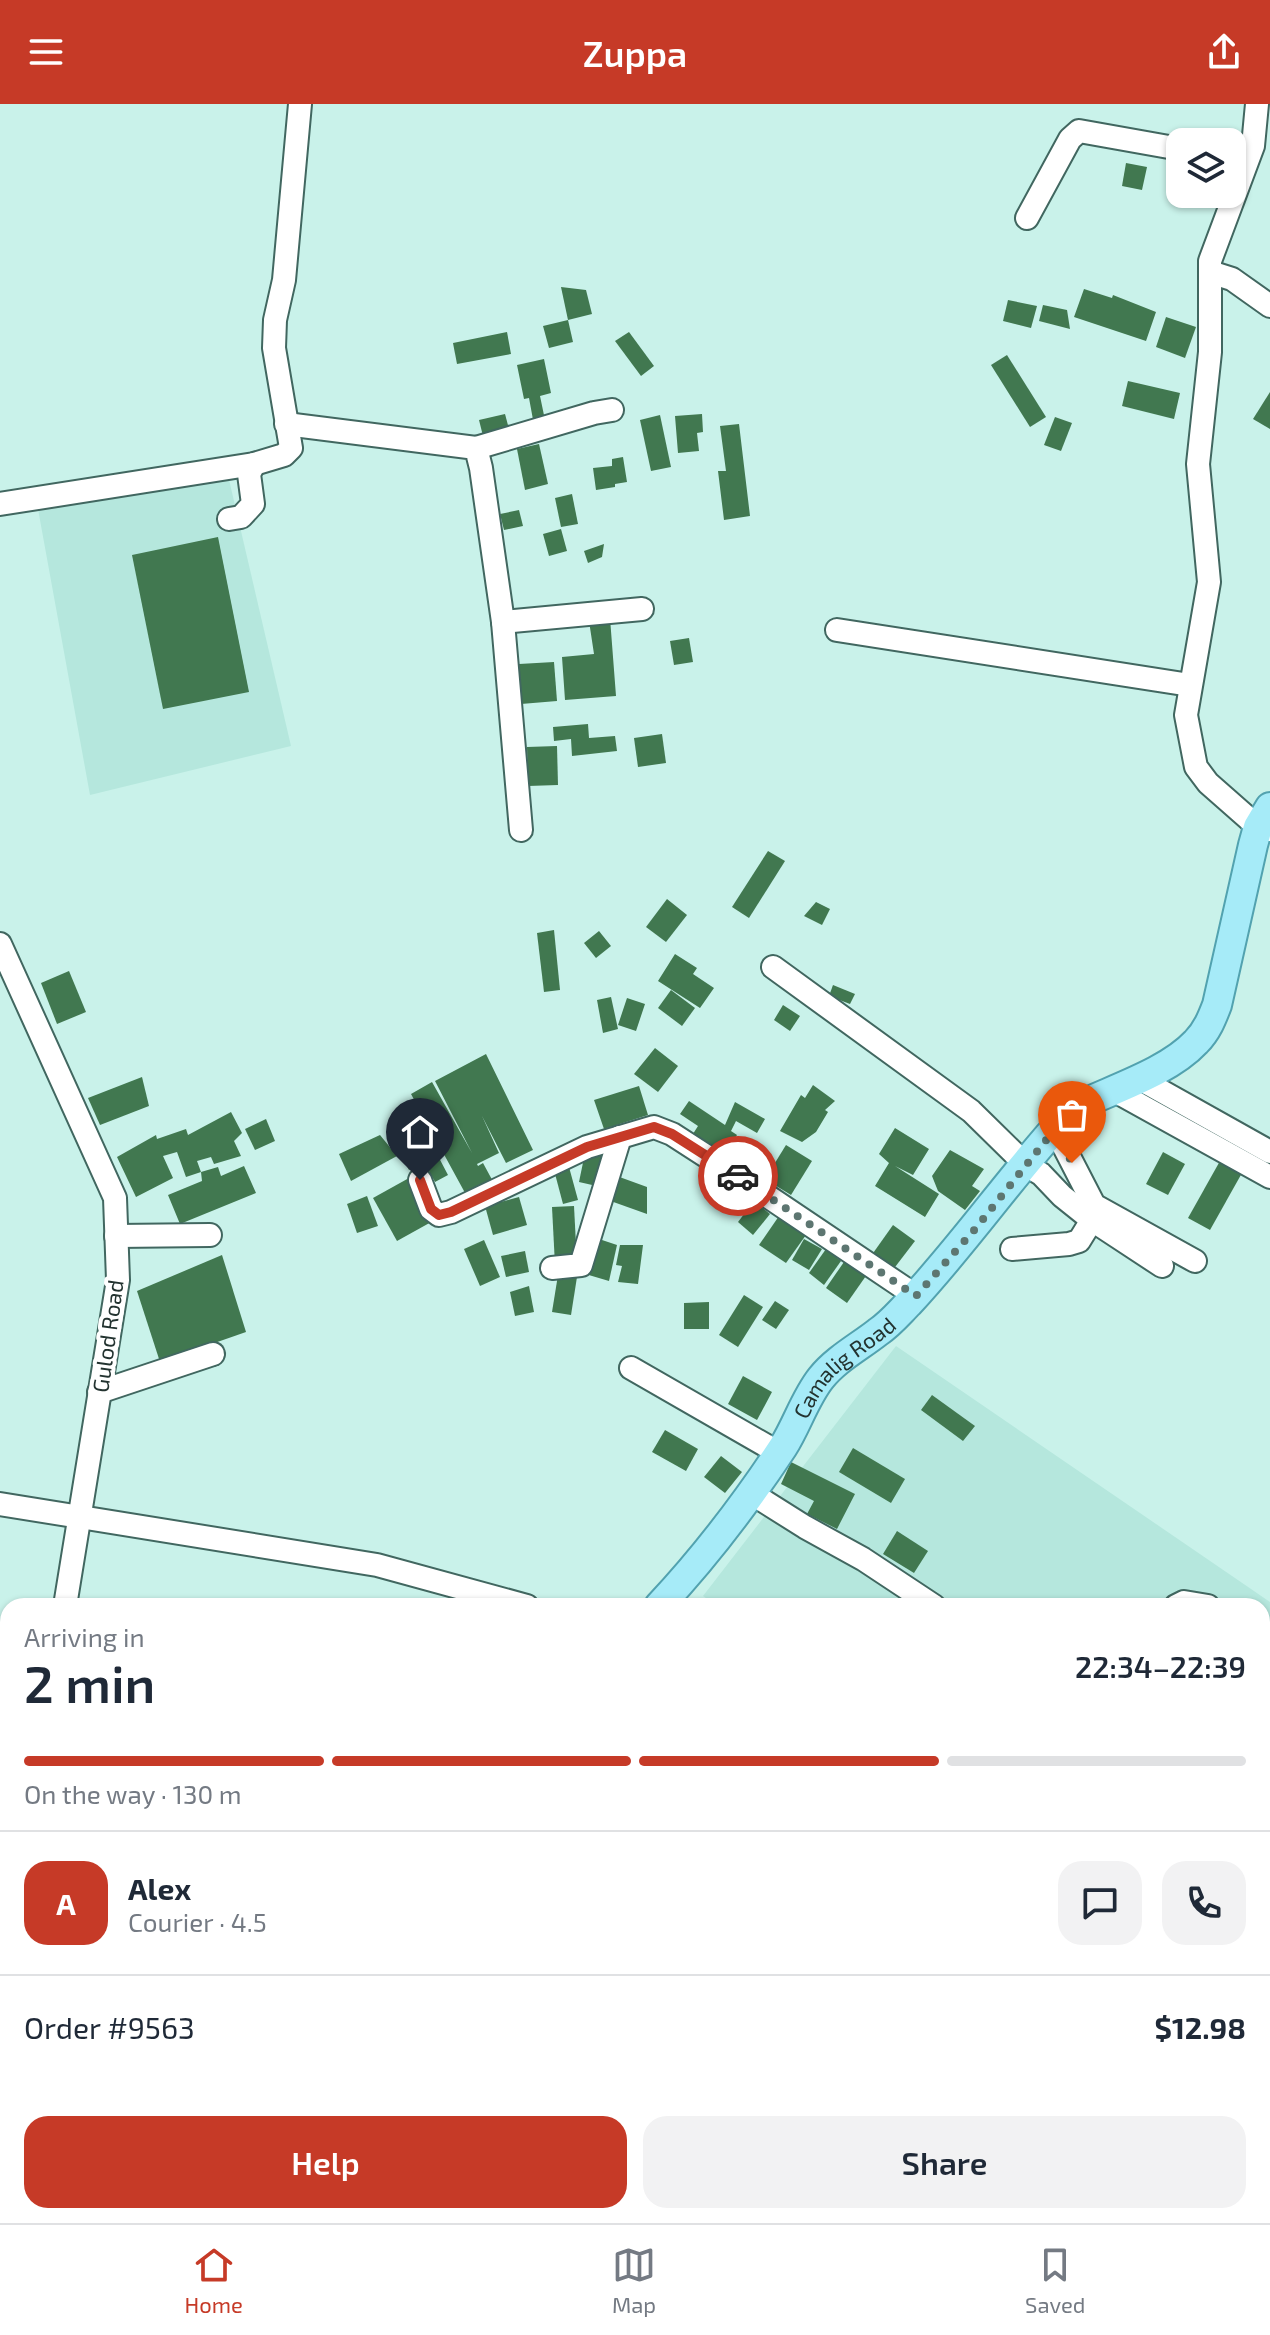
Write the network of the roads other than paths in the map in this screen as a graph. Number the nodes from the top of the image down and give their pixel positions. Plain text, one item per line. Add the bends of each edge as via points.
1 (300, 104) edge
2 (1257, 104) edge
3 (1166, 147) edge
4 (1246, 153) edge
5 (1225, 208) edge
6 (1027, 218) dead end
7 (1210, 272) junction
8 (1270, 306) edge
9 (612, 410) dead end
10 (286, 424) junction
11 (476, 448) junction
12 (254, 464) junction
13 (0, 504) edge
14 (229, 519) dead end
15 (642, 609) dead end
16 (503, 622) junction
17 (837, 630) dead end
18 (1190, 685) junction
19 (1266, 821) edge
20 (521, 830) dead end
21 (0, 944) edge
22 (773, 967) dead end
23 (1125, 1084) junction
24 (1059, 1124) junction
25 (620, 1137) junction
26 (1270, 1152) edge
27 (1026, 1165) junction
28 (1270, 1177) edge
29 (420, 1180) dead end
30 (1092, 1220) junction
31 (210, 1235) dead end
32 (116, 1236) junction
33 (1012, 1249) dead end
34 (1195, 1261) dead end
35 (1162, 1266) dead end
36 (552, 1268) dead end
37 (916, 1296) junction
38 (213, 1354) dead end
39 (631, 1368) dead end
40 (99, 1392) junction
41 (779, 1453) junction
42 (751, 1493) junction
43 (0, 1504) edge
44 (79, 1516) junction
45 (66, 1598) edge
46 (498, 1598) edge
47 (666, 1598) edge
48 (922, 1598) edge

1 - 10 street via 284,280 275,320
2 - 4 street via 1253,146
3 - 6 street via 1079,131
5 - 7 street
7 - 8 street via 1232,279
7 - 18 street via 1210,352 1198,464 1209,582
9 - 11 street
10 - 11 street
10 - 12 street via 291,448
11 - 16 street
12 - 13 street
12 - 14 street via 249,474 253,504 241,517
15 - 16 street
16 - 20 street
17 - 18 street
18 - 19 street via 1186,715 1196,767 1208,783
19 - 23 main road, Camalig Road via 1209,1025 1180,1057
21 - 32 street, Gulod Road via 115,1198
22 - 27 street via 971,1111
23 - 24 main road, Camalig Road via 1076,1107
23 - 26 street
23 - 28 street
24 - 27 main road, Camalig Road
24 - 34 street via 1061,1141 1094,1205
25 - 29 street via 439,1215 431,1209
25 - 36 street via 581,1265
25 - 37 street via 654,1127 672,1134
27 - 30 street
27 - 37 main road, Camalig Road
30 - 33 street via 1079,1241
30 - 35 street
31 - 32 street
32 - 40 street, Gulod Road via 118,1280
37 - 41 main road, Camalig Road via 822,1377
38 - 40 street
39 - 41 street
40 - 44 street, Gulod Road
41 - 42 main road, Camalig Road
42 - 47 main road, Camalig Road
42 - 48 street
43 - 44 street
44 - 45 street, Gulod Road
44 - 46 street via 377,1565

